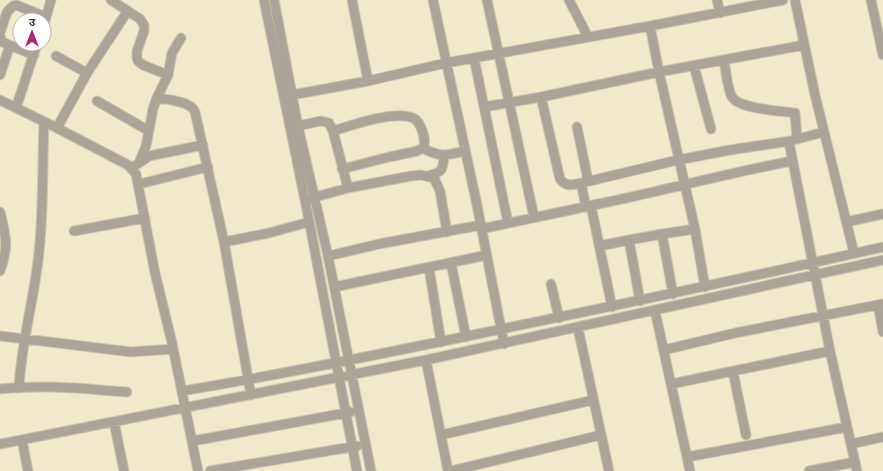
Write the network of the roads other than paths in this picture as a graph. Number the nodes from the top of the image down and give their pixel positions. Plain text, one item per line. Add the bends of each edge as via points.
1 (51, 0) edge
2 (111, 0) edge
3 (352, 0) edge
4 (433, 0) edge
5 (487, 0) edge
6 (569, 0) edge
7 (717, 0) edge
8 (783, 0) edge
9 (795, 0) edge
10 (871, 0) edge
11 (271, 1) edge
12 (29, 12) edge
13 (48, 12) edge
14 (127, 12) junction
15 (720, 13) junction
16 (650, 26) junction
17 (0, 33) edge
18 (0, 36) edge
19 (588, 37) junction
20 (181, 38) dead end
21 (804, 45) junction
22 (8, 50) dead end
23 (35, 52) edge
24 (499, 54) junction
25 (34, 55) junction
26 (883, 55) edge
27 (56, 56) dead end
28 (474, 58) junction
29 (724, 60) junction
30 (446, 63) junction
31 (694, 66) junction
32 (659, 72) junction
33 (87, 73) junction
34 (0, 75) edge
35 (168, 75) junction
36 (368, 81) junction
37 (288, 97) junction
38 (541, 97) junction
39 (0, 100) edge
40 (97, 100) dead end
41 (156, 100) junction
42 (510, 102) junction
43 (484, 106) junction
44 (16, 108) junction
45 (44, 122) junction
46 (298, 126) junction
47 (577, 127) dead end
48 (57, 128) junction
49 (710, 129) dead end
50 (149, 131) junction
51 (333, 131) junction
52 (824, 132) junction
53 (794, 140) junction
54 (203, 145) junction
55 (423, 148) junction
56 (465, 151) junction
57 (444, 156) junction
58 (678, 160) junction
59 (792, 161) junction
60 (135, 165) junction
61 (208, 168) junction
62 (342, 168) junction
63 (428, 176) junction
64 (584, 182) junction
65 (138, 184) junction
66 (685, 184) junction
67 (348, 188) junction
68 (309, 198) junction
69 (588, 206) junction
70 (0, 212) edge
71 (883, 214) edge
72 (534, 217) junction
73 (144, 218) junction
74 (309, 222) junction
75 (846, 222) junction
76 (508, 223) junction
77 (481, 227) junction
78 (695, 229) junction
79 (74, 231) dead end
80 (447, 232) junction
81 (662, 234) junction
82 (629, 240) junction
83 (224, 242) junction
84 (599, 246) junction
85 (883, 246) edge
86 (854, 253) junction
87 (487, 255) junction
88 (328, 256) junction
89 (883, 260) edge
90 (812, 262) junction
91 (452, 263) junction
92 (428, 268) junction
93 (0, 272) edge
94 (815, 276) junction
95 (551, 284) dead end
96 (334, 287) junction
97 (705, 287) junction
98 (674, 294) junction
99 (640, 301) junction
100 (880, 305) edge
101 (612, 307) junction
102 (655, 311) junction
103 (823, 316) junction
104 (559, 318) junction
105 (578, 328) junction
106 (501, 330) junction
107 (883, 332) edge
108 (0, 336) edge
109 (466, 337) junction
110 (24, 339) junction
111 (442, 342) junction
112 (504, 344) junction
113 (173, 349) junction
114 (664, 350) junction
115 (830, 352) junction
116 (426, 360) junction
117 (348, 361) junction
118 (337, 363) junction
119 (733, 372) junction
120 (351, 374) junction
121 (339, 377) junction
122 (249, 380) junction
123 (671, 384) junction
124 (18, 388) junction
125 (0, 389) edge
126 (182, 391) junction
127 (127, 392) dead end
128 (251, 395) junction
129 (594, 400) junction
130 (186, 408) junction
131 (359, 410) junction
132 (346, 413) junction
133 (114, 422) junction
134 (847, 427) junction
135 (441, 435) junction
136 (601, 435) junction
137 (746, 435) dead end
138 (883, 437) edge
139 (22, 440) junction
140 (193, 441) junction
141 (0, 444) edge
142 (366, 444) junction
143 (851, 444) junction
144 (352, 447) junction
145 (687, 457) junction
146 (856, 466) edge
147 (28, 471) edge
148 (124, 471) edge
149 (198, 471) edge
150 (210, 471) edge
151 (357, 471) edge
152 (371, 471) edge
153 (448, 471) edge
154 (451, 471) edge
155 (609, 471) edge
156 (690, 471) edge
157 (809, 471) edge

1 - 13 street
2 - 14 street
3 - 36 street
4 - 30 street
5 - 24 street
6 - 19 street
7 - 15 street
8 - 15 street
9 - 21 street
10 - 26 street
11 - 37 street
12 - 17 street via 16,5 13,6 7,12
14 - 33 street
14 - 35 street via 140,19 144,25 136,55 138,61
15 - 16 street
16 - 19 street
16 - 32 street
18 - 25 street via 2,42
19 - 24 street
20 - 35 street via 172,53
21 - 29 street
21 - 52 street
22 - 34 street
23 - 25 street
24 - 28 street
24 - 42 street
25 - 44 street
27 - 33 street
28 - 30 street
28 - 43 street
29 - 31 street
29 - 53 street via 735,101 748,107 795,113
30 - 36 street
30 - 56 street
31 - 32 street
31 - 49 street
32 - 38 street
32 - 58 street
33 - 48 street
35 - 41 street
36 - 37 street
37 - 46 street
37 - 68 street
38 - 42 street
38 - 64 street via 560,179 568,185
39 - 44 street
40 - 50 street
41 - 50 street
41 - 54 street via 160,98 191,106 197,117
42 - 43 street
42 - 72 street
43 - 76 street
44 - 45 street
45 - 48 street
45 - 110 street via 38,262
46 - 51 street via 326,121
46 - 68 street
47 - 64 street
48 - 60 street
50 - 60 street via 146,146
51 - 55 street via 384,117 408,117 417,120 420,125 424,140
51 - 62 street
52 - 53 street
52 - 75 street
53 - 58 street
53 - 59 street
54 - 60 street via 149,156
54 - 61 street
55 - 57 street via 433,154
55 - 62 street
56 - 57 street
56 - 77 street
57 - 63 street via 443,167 439,172
58 - 64 street
58 - 66 street
59 - 66 street
59 - 90 street
60 - 65 street
61 - 65 street
61 - 83 street
62 - 67 street
63 - 67 street via 392,178
63 - 80 street via 434,178 439,186
64 - 69 street
65 - 73 street
66 - 69 street
66 - 78 street
67 - 68 street
68 - 74 street
68 - 88 street
69 - 72 street
69 - 84 street
70 - 93 street via 7,245
71 - 75 street
72 - 76 street
73 - 79 street
73 - 113 street
74 - 83 street
74 - 118 street
75 - 86 street
76 - 77 street
77 - 80 street
77 - 87 street
78 - 81 street
78 - 97 street
80 - 88 street
81 - 82 street
81 - 98 street
82 - 84 street
82 - 99 street
83 - 122 street
84 - 101 street
85 - 86 street
86 - 90 street
87 - 91 street
87 - 106 street
88 - 96 street
89 - 94 street
90 - 94 street
90 - 97 street
91 - 92 street
91 - 109 street
92 - 96 street
92 - 111 street
94 - 102 street
94 - 103 street
95 - 104 street
96 - 117 street
97 - 98 street
98 - 99 street
99 - 101 street
100 - 103 street
100 - 107 street
101 - 104 street
102 - 105 street
102 - 114 street
103 - 114 street
103 - 115 street
104 - 106 street
105 - 112 street
105 - 129 street
106 - 109 street
106 - 112 street
108 - 110 street
109 - 111 street
110 - 113 street via 131,352
110 - 124 street
111 - 117 street
112 - 116 street
113 - 126 street
114 - 123 street
115 - 119 street
115 - 134 street
116 - 120 street
116 - 135 street
117 - 118 street
117 - 120 street
118 - 121 street
118 - 122 street
119 - 123 street
119 - 137 street
120 - 121 street
120 - 131 street
121 - 128 street
121 - 132 street
122 - 126 street
122 - 128 street
123 - 145 street
124 - 125 street
124 - 127 street
126 - 130 street
128 - 130 street
129 - 135 street
129 - 136 street
130 - 133 street
130 - 140 street
131 - 132 street
131 - 142 street
132 - 140 street
132 - 144 street
133 - 139 street
133 - 148 street
134 - 143 street
134 - 145 street
135 - 153 street
136 - 154 street
136 - 155 street
138 - 143 street
139 - 141 street
139 - 147 street
140 - 149 street
142 - 144 street
142 - 152 street
143 - 146 street
144 - 150 street
144 - 151 street
145 - 156 street
146 - 157 street

